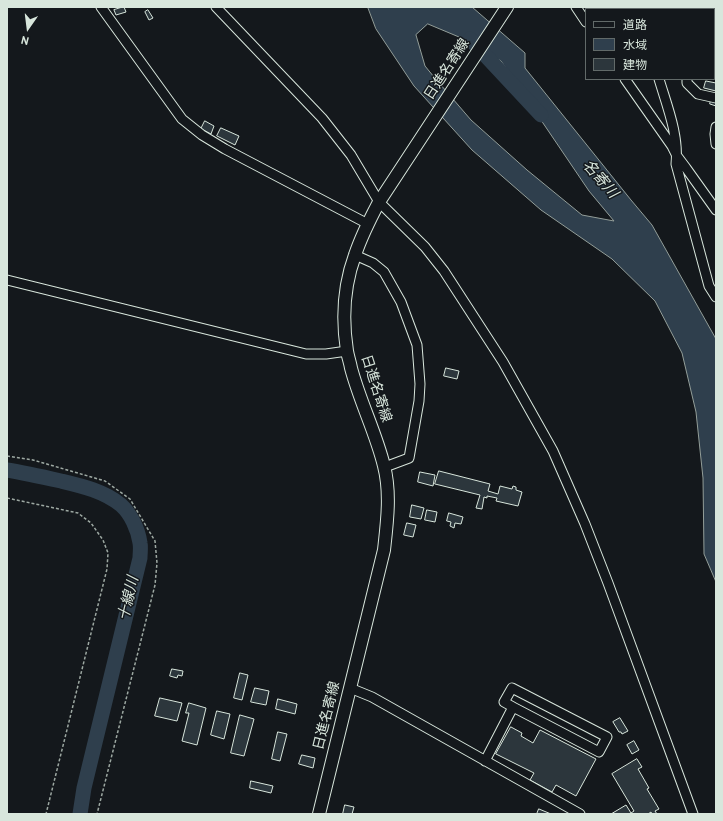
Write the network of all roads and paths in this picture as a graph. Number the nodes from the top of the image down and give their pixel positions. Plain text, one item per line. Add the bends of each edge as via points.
1 (101, 7) edge
2 (216, 7) edge
3 (507, 7) edge
4 (576, 7) edge
5 (585, 20) edge
6 (626, 80) edge
7 (659, 80) edge
8 (687, 80) edge
9 (716, 98) edge
10 (716, 127) edge
11 (716, 144) edge
12 (677, 156) junction
13 (379, 202) junction
14 (716, 210) edge
15 (368, 224) junction
16 (355, 254) junction
17 (7, 280) edge
18 (716, 297) edge
19 (347, 351) junction
20 (7, 456) edge
21 (385, 467) junction
22 (7, 498) edge
23 (350, 688) junction
24 (513, 707) junction
25 (561, 713) junction
26 (553, 728) junction
27 (485, 761) junction
28 (46, 814) edge
29 (97, 814) edge
30 (319, 814) edge
31 (580, 814) edge
32 (693, 814) edge

1 - 15 street via 182,119 225,150
2 - 13 street via 322,118 351,155
3 - 13 main road, 日進名寄線
4 - 5 street
6 - 12 street
7 - 12 street via 675,132
8 - 9 street via 698,94
10 - 11 street
12 - 14 street
12 - 18 street via 676,164 709,286
13 - 15 main road, 日進名寄線
13 - 32 street via 444,271 503,362 553,451 586,524
15 - 16 main road, 日進名寄線
16 - 19 main road, 日進名寄線 via 345,302
16 - 21 street via 384,272 401,302 417,345 419,401 408,458
17 - 19 street via 306,354
19 - 21 main road, 日進名寄線 via 356,385
20 - 29 path via 33,460 105,481 130,499 155,541 155,585
21 - 23 main road, 日進名寄線 via 388,494 384,550
22 - 28 path via 78,513 91,523 103,540 108,553 107,569
23 - 27 street via 372,697
23 - 30 main road, 日進名寄線
24 - 25 street via 504,702 512,688
24 - 26 street
24 - 27 street
25 - 26 street
25 - 26 street via 607,737 602,747 599,752
27 - 31 street

